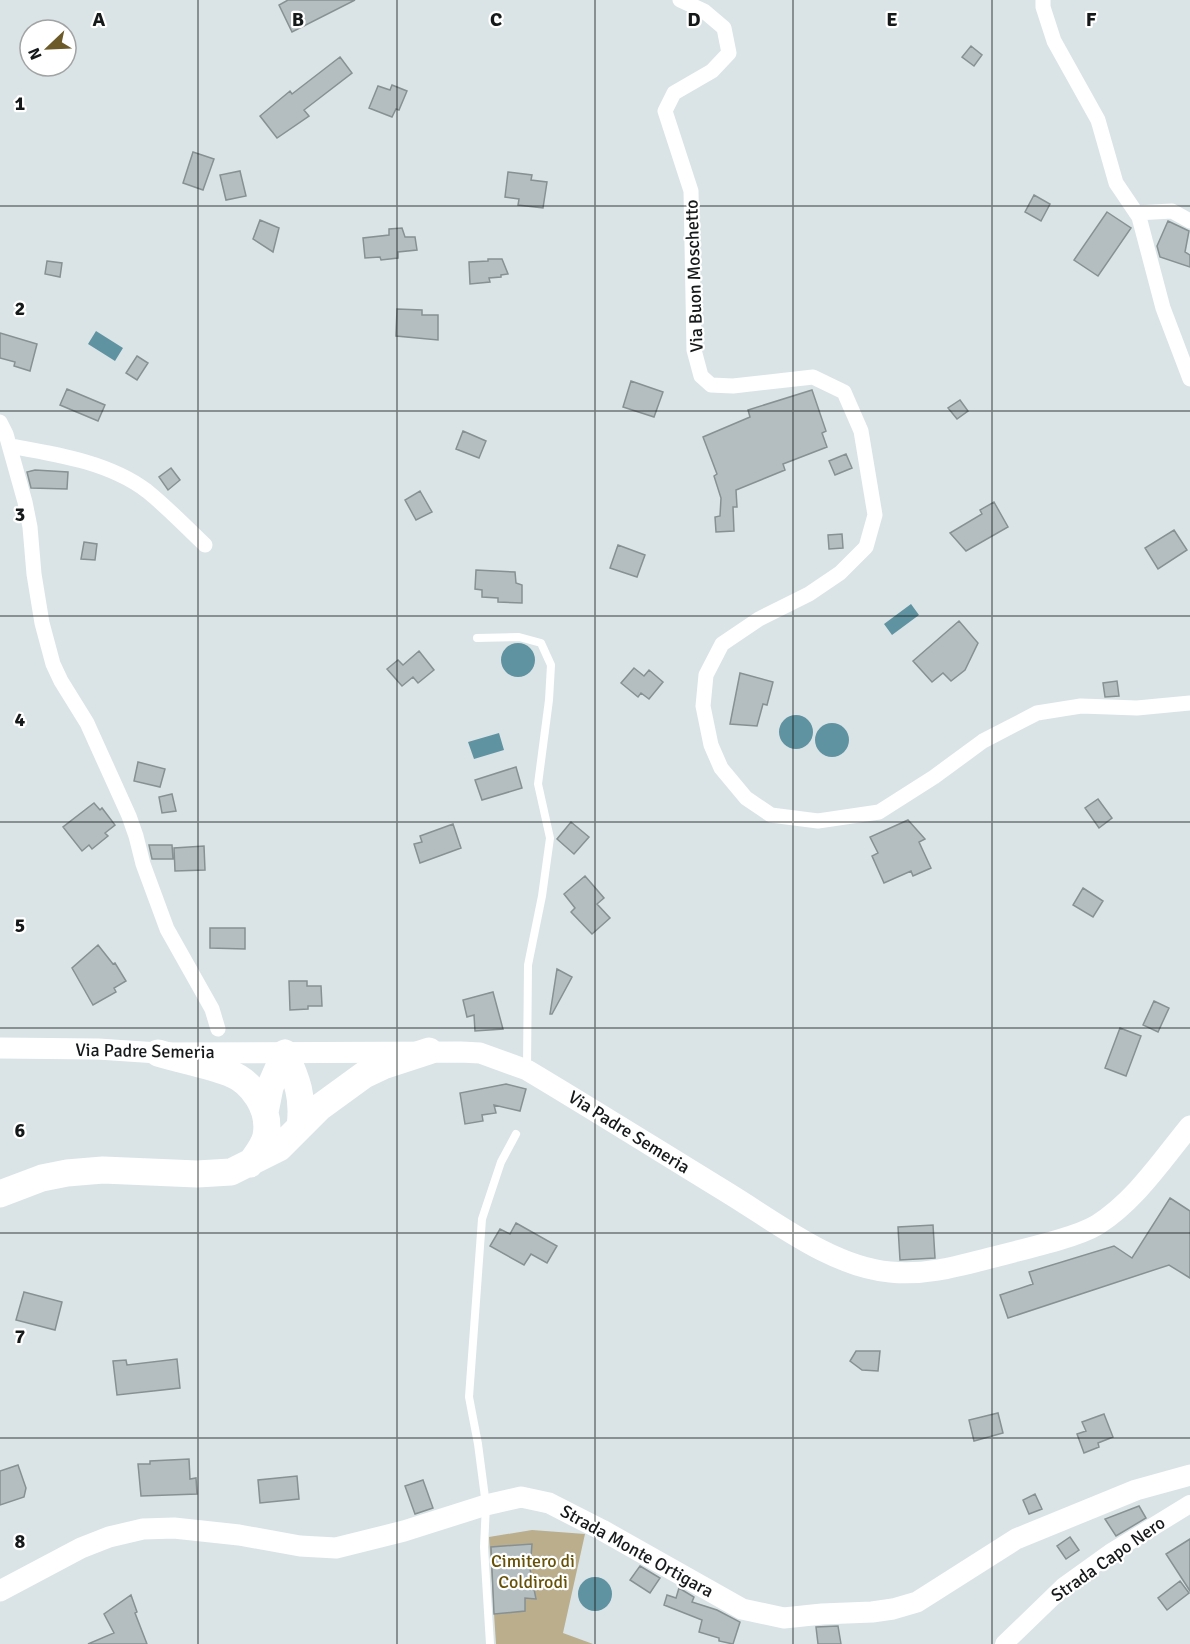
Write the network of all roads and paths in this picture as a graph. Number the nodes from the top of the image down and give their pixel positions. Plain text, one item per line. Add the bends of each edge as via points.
1 (680, 0) edge
2 (1043, 0) edge
3 (1136, 213) junction
4 (1190, 221) edge
5 (1190, 379) edge
6 (0, 422) edge
7 (10, 446) junction
8 (205, 545) dead end
9 (477, 638) dead end
10 (1190, 703) edge
11 (218, 1029) dead end
12 (0, 1048) edge
13 (429, 1052) junction
14 (158, 1053) junction
15 (285, 1053) junction
16 (527, 1070) junction
17 (265, 1112) junction
18 (1190, 1126) edge
19 (300, 1127) junction
20 (516, 1134) dead end
21 (250, 1164) junction
22 (0, 1194) edge
23 (1190, 1474) edge
24 (1190, 1504) edge
25 (486, 1505) junction
26 (0, 1591) edge
27 (490, 1644) edge
28 (1004, 1644) edge

1 - 10 street, Via Buon Moschetto via 704,11 724,28 729,53 712,71 674,93 665,111 691,191 694,350 700,376 711,385 733,386 813,377 844,392 861,431 875,515 866,547 840,573 722,644 706,675 703,706 711,745 721,768 746,798 771,815 818,821 879,812 983,741 1037,713 1081,706 1137,708
2 - 3 street via 1054,40 1098,120 1116,183
3 - 4 street via 1172,211
3 - 5 street via 1163,308
6 - 7 street
7 - 8 street via 115,472 146,490
7 - 11 street via 28,519 42,624 53,664 87,723 129,816 167,929 212,1009
9 - 16 lane via 519,637 541,643 551,665 538,784 550,838 528,965
12 - 14 main road, Via Padre Semeria
13 - 15 main road, Via Padre Semeria
13 - 16 main road, Via Padre Semeria via 480,1053
13 - 19 highway via 364,1075 333,1096
14 - 15 main road, Via Padre Semeria
14 - 17 highway via 230,1074 255,1094
15 - 17 highway via 270,1087
15 - 19 highway via 300,1090
16 - 18 main road, Via Padre Semeria via 812,1245 867,1268 890,1272 941,1270 1043,1244 1095,1226 1136,1193
17 - 21 highway via 266,1138
19 - 21 highway via 279,1148
20 - 25 lane via 501,1162 480,1235 470,1397
21 - 22 highway via 221,1173 67,1173
23 - 25 main road, Strada Monte Ortigara via 1136,1490 1016,1539 917,1602 872,1612 784,1618 742,1609 549,1503 521,1497
24 - 28 street, Strada Capo Nero via 1064,1586
25 - 26 main road, Strada Monte Ortigara via 336,1548 174,1528 143,1529 81,1548
25 - 27 lane via 484,1547

